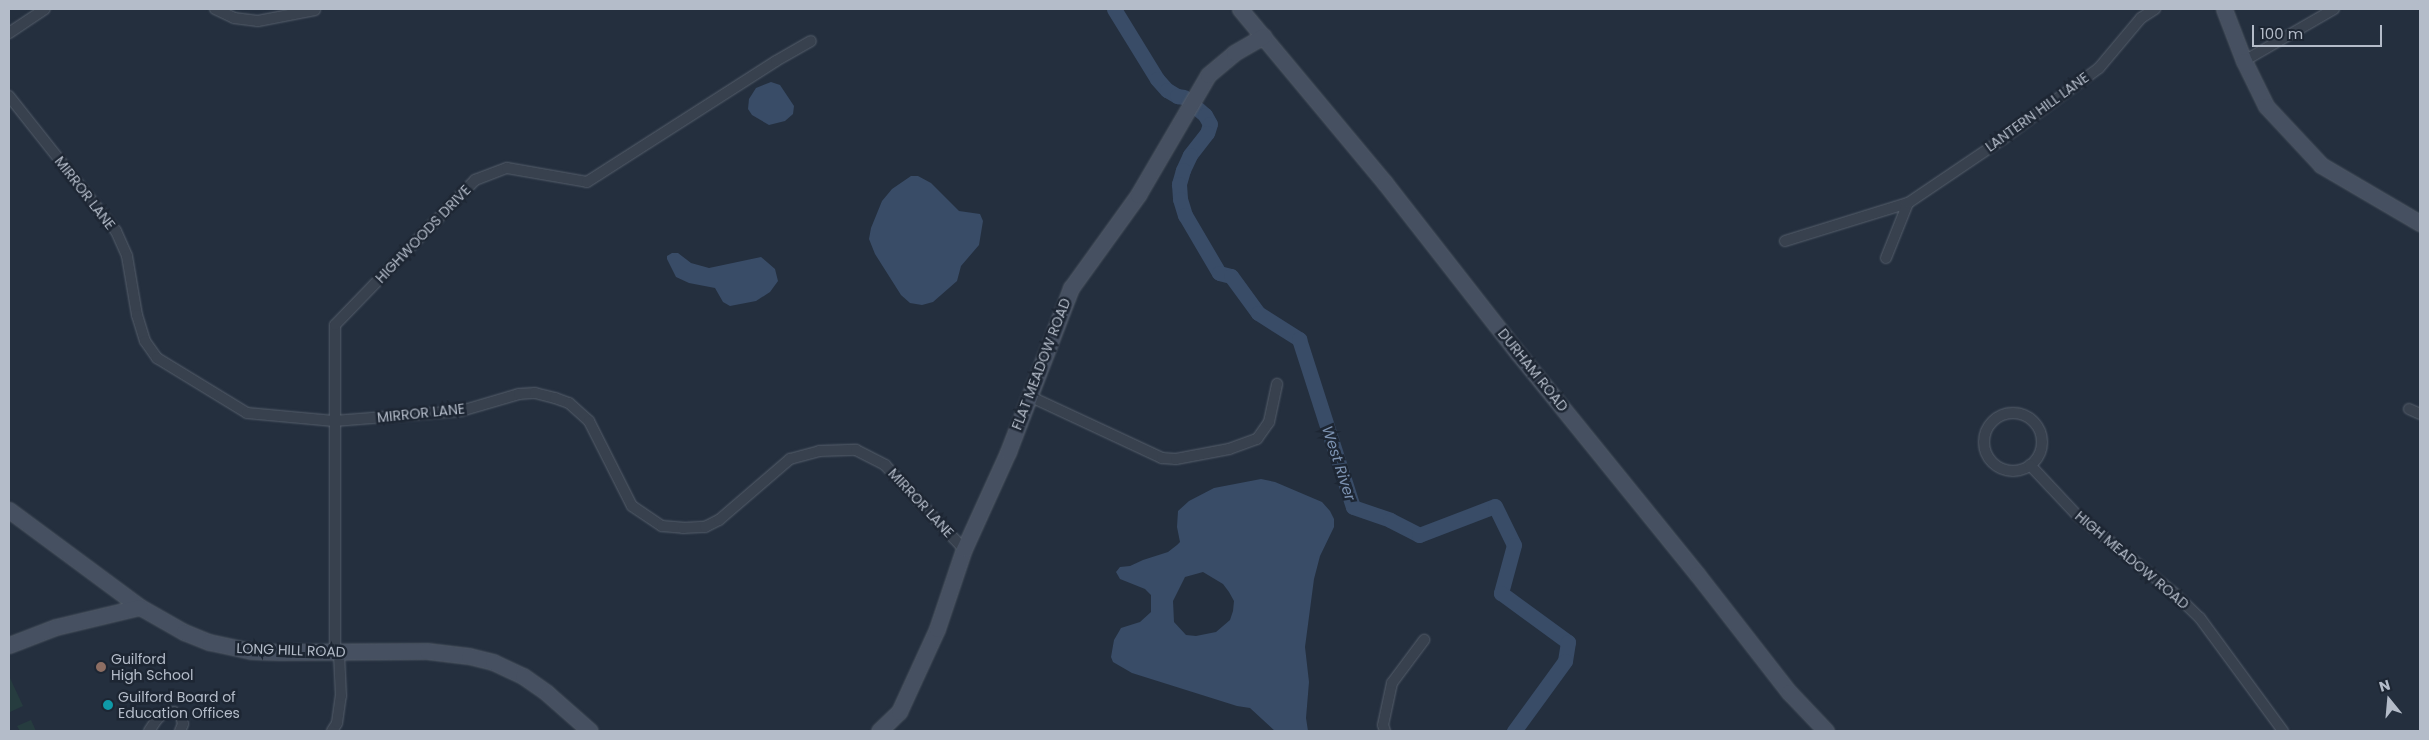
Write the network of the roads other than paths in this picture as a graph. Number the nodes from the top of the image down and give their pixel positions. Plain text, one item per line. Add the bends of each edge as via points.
1 (44, 9) edge
2 (215, 9) edge
3 (1240, 9) edge
4 (2155, 9) edge
5 (2224, 9) edge
6 (2334, 9) edge
7 (315, 10) dead end
8 (9, 33) edge
9 (1264, 36) junction
10 (811, 41) dead end
11 (2244, 61) junction
12 (9, 96) edge
13 (1908, 203) junction
14 (2420, 223) edge
15 (1785, 241) dead end
16 (1886, 258) dead end
17 (1277, 384) dead end
18 (1029, 396) junction
19 (2409, 409) dead end
20 (2420, 414) edge
21 (334, 422) junction
22 (2030, 464) junction
23 (9, 510) edge
24 (964, 550) junction
25 (140, 607) junction
26 (1424, 640) dead end
27 (9, 645) edge
28 (337, 653) junction
29 (149, 731) edge
30 (180, 731) edge
31 (332, 731) edge
32 (590, 731) edge
33 (879, 731) edge
34 (1385, 731) edge
35 (1826, 731) edge
36 (2283, 731) edge

1 - 8 street
2 - 7 street via 234,18 258,20
3 - 9 street, DURHAM ROAD
4 - 13 street, LANTERN HILL LANE via 2141,18 2099,68 2003,139
5 - 11 street
6 - 11 street
9 - 18 street, FLAT MEADOW ROAD via 1234,53 1208,75 1138,195 1071,288
9 - 35 street, DURHAM ROAD via 1385,183 1788,692
10 - 21 street, HIGHWOODS DRIVE via 587,182 507,168 475,180 335,325
11 - 14 street via 2266,106 2322,165
12 - 21 street, MIRROR LANE via 116,230 127,256 145,341 157,358 247,413
13 - 15 street, LANTERN HILL LANE
13 - 16 street
17 - 18 street via 1268,422 1258,439 1229,449 1176,458 1162,458
18 - 24 street, FLAT MEADOW ROAD
19 - 20 street
21 - 24 street, MIRROR LANE via 461,410 536,392 569,403 590,421 632,506 662,526 683,528 705,527 719,520 790,458 819,451 856,450 885,465
21 - 28 street, HIGHWOODS DRIVE
22 - 22 street via 2020,470 2008,470 1989,458 1984,442 1992,421 2014,413 2026,416 2036,424 2041,436 2041,449
22 - 36 street, HIGH MEADOW ROAD via 2077,516 2194,612
23 - 25 street, LONG HILL ROAD
24 - 33 street, FLAT MEADOW ROAD via 937,629 899,712
25 - 27 street via 56,628
25 - 28 street, LONG HILL ROAD via 184,632 227,647
26 - 34 street via 1392,683 1383,725
28 - 31 street, HIGHWOODS DRIVE via 341,696 337,723
28 - 32 street, LONG HILL ROAD via 428,651 493,662 533,682
29 - 30 street via 164,712 181,716 183,724

